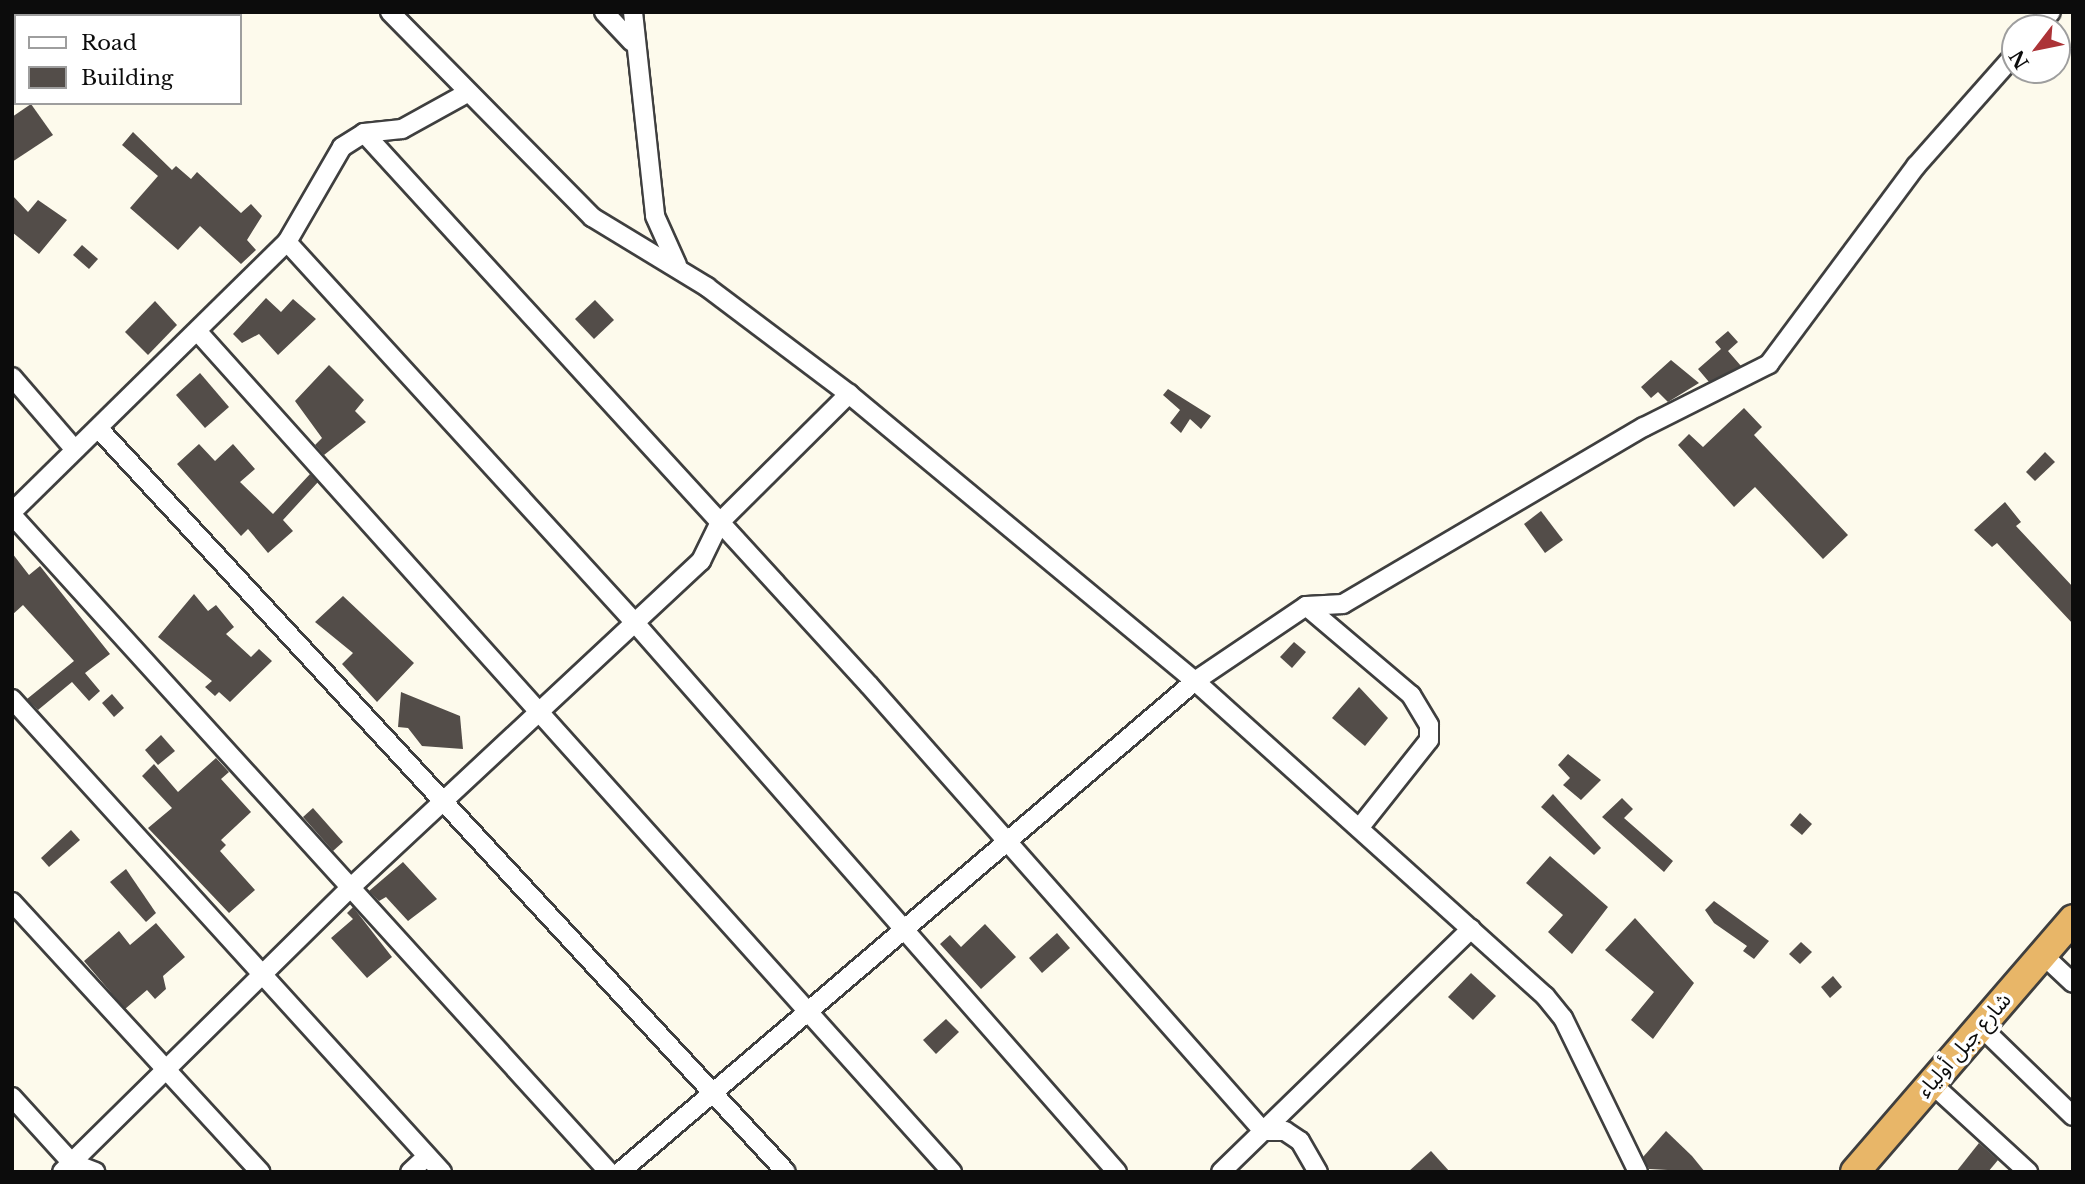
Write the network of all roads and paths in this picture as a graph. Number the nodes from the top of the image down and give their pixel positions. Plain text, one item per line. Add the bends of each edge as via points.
1 (390, 12) edge
2 (604, 12) edge
3 (632, 12) edge
4 (632, 42) junction
5 (2001, 70) edge
6 (467, 93) junction
7 (364, 133) junction
8 (288, 242) junction
9 (679, 268) junction
10 (198, 331) junction
11 (12, 377) edge
12 (849, 394) junction
13 (98, 428) junction
14 (75, 450) junction
15 (12, 513) edge
16 (720, 522) junction
17 (1306, 606) junction
18 (636, 624) junction
19 (1195, 681) junction
20 (12, 699) edge
21 (541, 710) junction
22 (446, 800) junction
23 (1360, 827) junction
24 (1009, 844) junction
25 (348, 890) junction
26 (12, 902) edge
27 (2073, 919) edge
28 (1471, 929) junction
29 (903, 931) junction
30 (2042, 954) junction
31 (265, 975) junction
32 (2073, 983) edge
33 (811, 1009) junction
34 (1980, 1026) junction
35 (170, 1071) junction
36 (1931, 1083) junction
37 (715, 1090) junction
38 (12, 1097) edge
39 (2073, 1116) edge
40 (1263, 1131) junction
41 (428, 1156) junction
42 (1868, 1167) edge
43 (67, 1168) edge
44 (95, 1172) edge
45 (260, 1172) edge
46 (410, 1172) edge
47 (442, 1172) edge
48 (609, 1172) edge
49 (620, 1172) edge
50 (786, 1172) edge
51 (952, 1172) edge
52 (1117, 1172) edge
53 (1221, 1172) edge
54 (1318, 1172) edge
55 (1638, 1172) edge
56 (2028, 1172) edge

1 - 6 street
2 - 4 street
3 - 4 street
4 - 9 street via 655,216
5 - 17 street via 1916,166 1769,364 1644,427 1343,604
6 - 7 street via 402,129
6 - 9 street via 592,218
7 - 8 street via 327,168
7 - 16 street
8 - 10 street
8 - 18 street
9 - 12 street
10 - 13 street
10 - 21 street
11 - 14 street
12 - 16 street
12 - 19 street
13 - 14 street
13 - 22 street
14 - 15 street
15 - 25 street
16 - 18 street via 701,561
16 - 24 street
17 - 19 street
17 - 23 street via 1411,695 1429,725 1429,740
18 - 21 street
18 - 29 street
19 - 23 street
19 - 24 street
20 - 31 street
21 - 22 street
21 - 33 street
22 - 25 street
22 - 37 street
23 - 28 street
24 - 29 street
24 - 40 street
25 - 31 street
25 - 48 street
26 - 35 street
27 - 30 highway, شارع جبل أولياء
28 - 40 street
28 - 55 street via 1563,1018
29 - 33 street
29 - 52 street
30 - 32 street
30 - 34 highway, شارع جبل أولياء
31 - 35 street
31 - 41 street
33 - 37 street
33 - 51 street
34 - 36 highway, شارع جبل أولياء
34 - 39 street
35 - 43 street
35 - 45 street
36 - 42 highway, شارع جبل أولياء
36 - 56 street
37 - 49 street
37 - 50 street
38 - 43 street
40 - 53 street
40 - 54 street via 1285,1131 1300,1140
41 - 46 street
41 - 47 street
43 - 44 street

